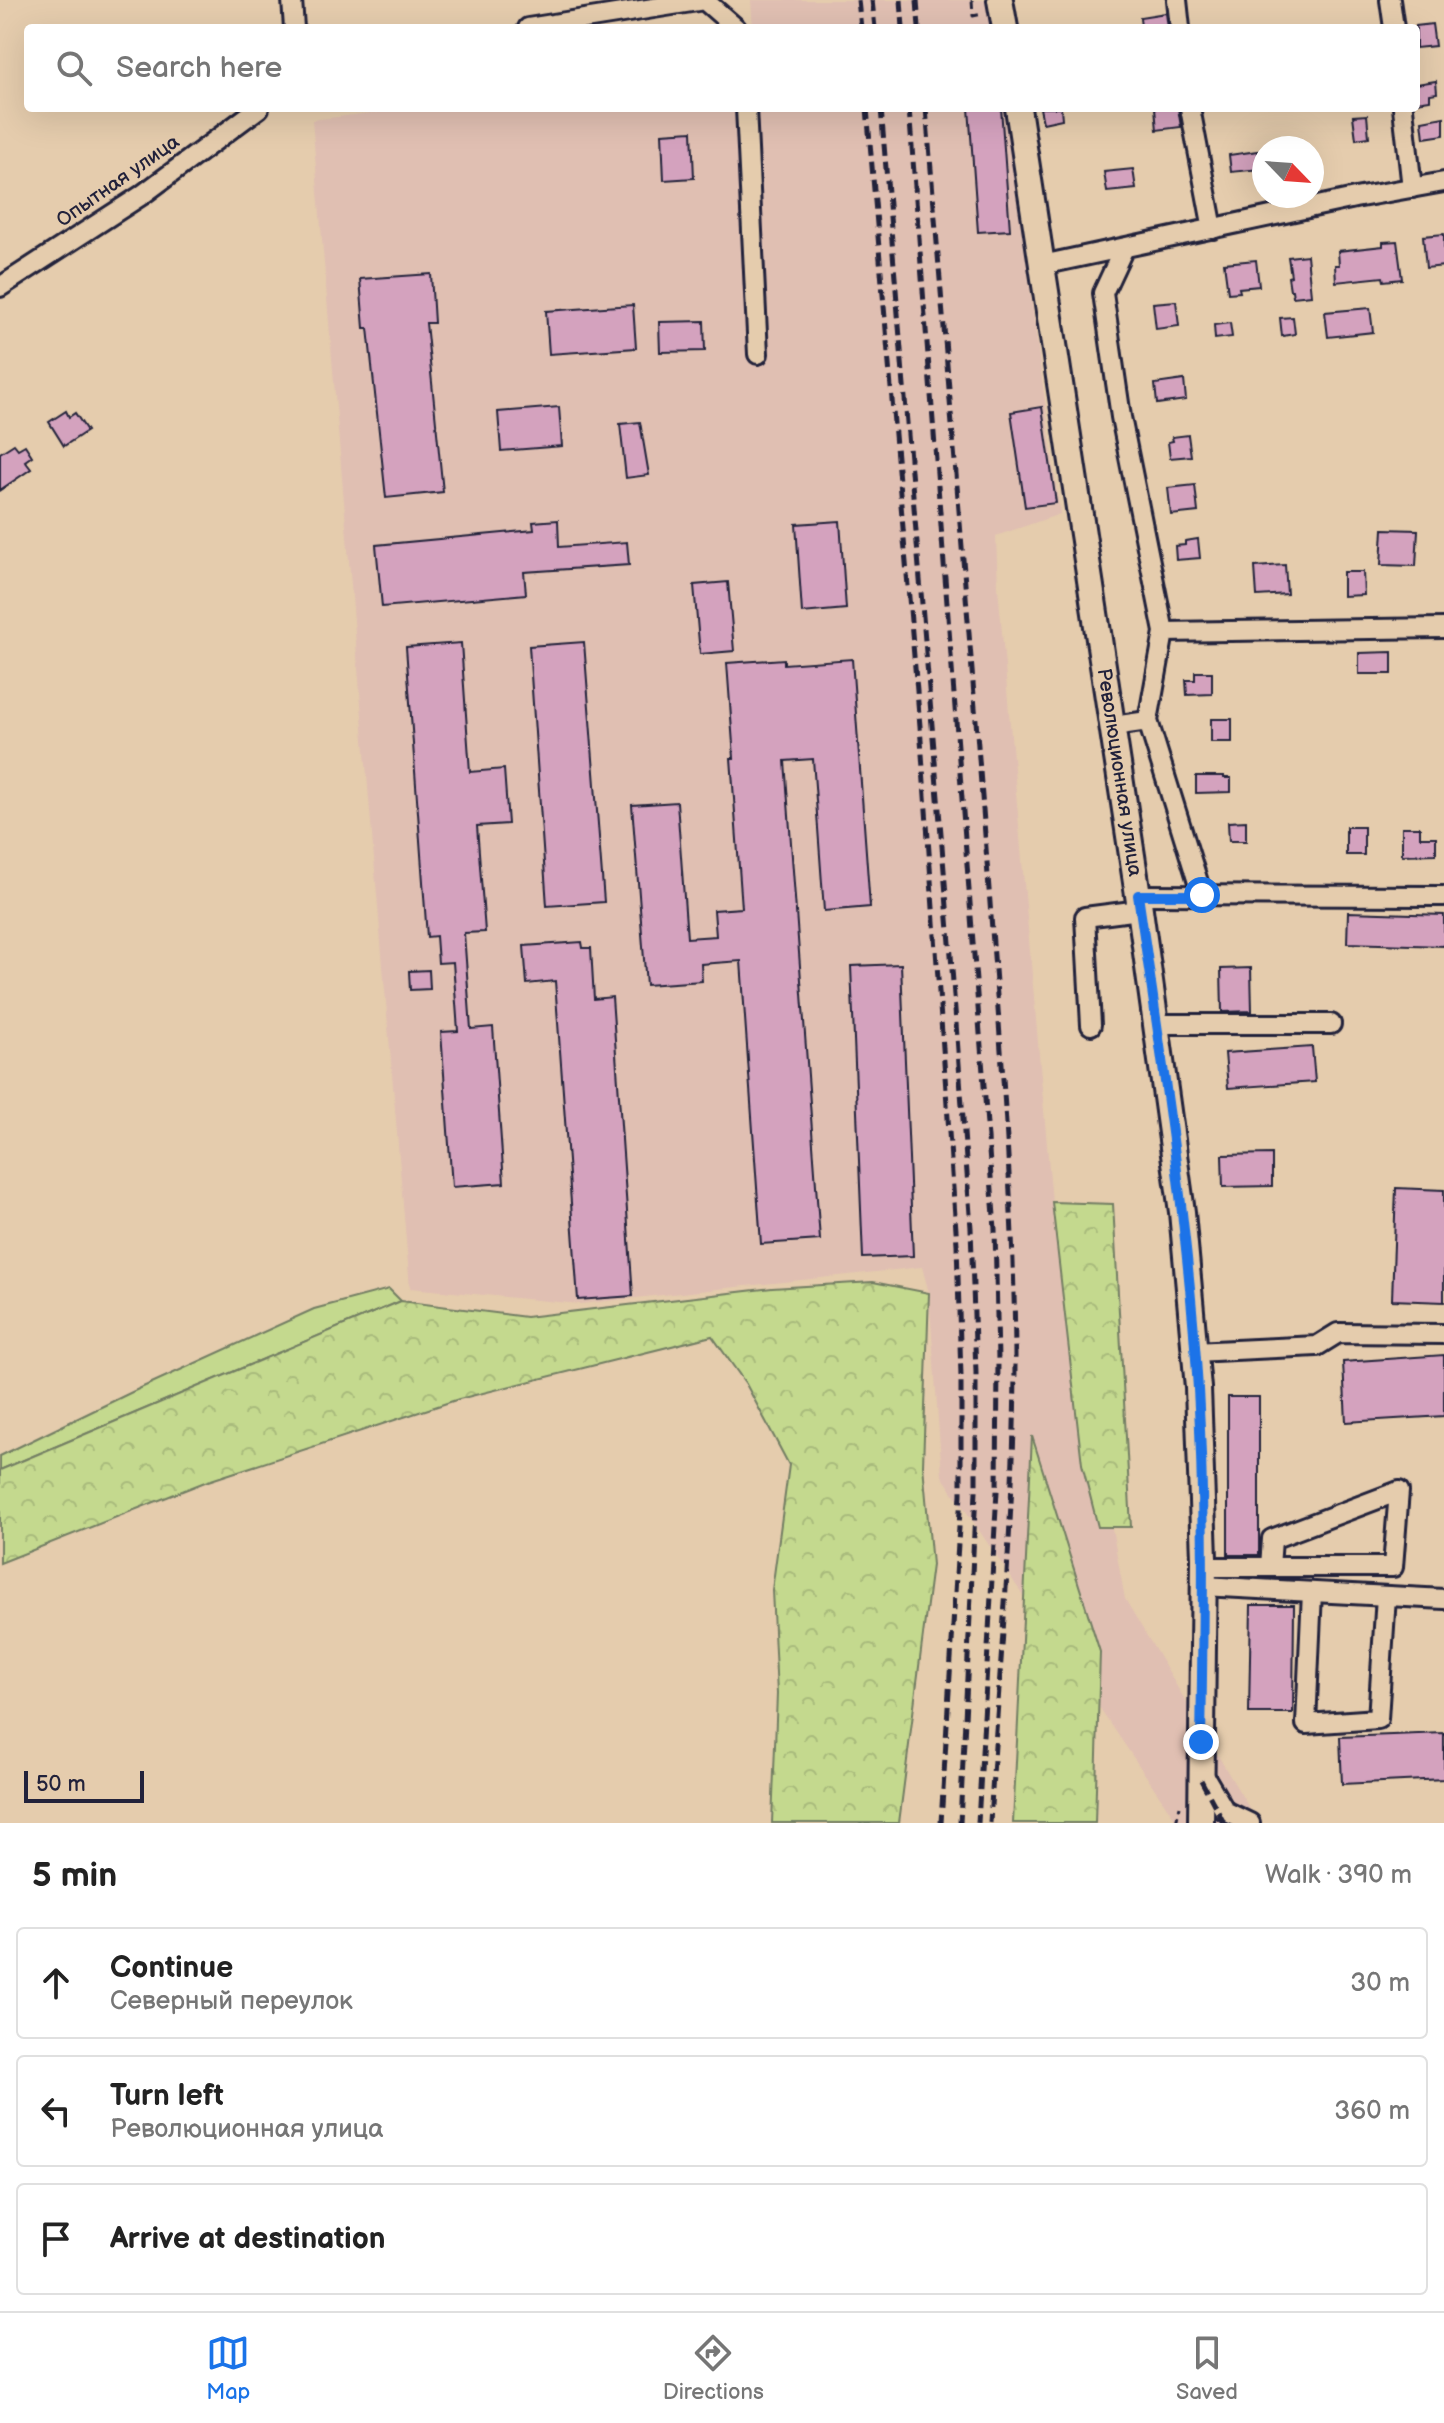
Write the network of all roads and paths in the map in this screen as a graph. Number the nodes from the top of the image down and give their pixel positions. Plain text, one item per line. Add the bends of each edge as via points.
1 (292, 0) edge
2 (972, 0) edge
3 (1000, 0) edge
4 (1177, 0) edge
5 (1390, 0) edge
6 (973, 16) dead end
7 (294, 24) edge
8 (553, 24) edge
9 (731, 24) edge
10 (1004, 24) edge
11 (1180, 24) edge
12 (1393, 24) edge
13 (254, 112) edge
14 (746, 112) edge
15 (1019, 112) edge
16 (1191, 112) edge
17 (1403, 112) edge
18 (1444, 182) edge
19 (1412, 188) junction
20 (1213, 229) junction
21 (1124, 248) junction
22 (1042, 265) junction
23 (0, 287) edge
24 (758, 354) dead end
25 (1444, 628) edge
26 (1164, 632) junction
27 (1148, 721) junction
28 (1113, 726) junction
29 (1202, 895) junction
30 (1444, 896) edge
31 (1139, 902) junction
32 (1156, 1024) junction
33 (1331, 1024) dead end
34 (1091, 1025) dead end
35 (1444, 1334) edge
36 (1194, 1352) junction
37 (1270, 1567) junction
38 (1204, 1576) junction
39 (1312, 1592) junction
40 (1386, 1596) junction
41 (1444, 1599) edge
42 (1200, 1770) junction
43 (1201, 1823) edge
44 (1250, 1823) edge

1 - 7 street
2 - 6 path
3 - 10 main road
4 - 11 street
5 - 12 street
8 - 9 street via 704,0
13 - 23 street, Опытная улица via 142,195
14 - 24 street
15 - 22 main road, Революционная улица
16 - 20 street
17 - 19 street
18 - 19 street
19 - 20 street
20 - 21 street
21 - 22 street
21 - 26 street via 1103,293 1121,417
22 - 28 main road, Революционная улица
25 - 26 street
26 - 27 street
27 - 28 street
27 - 29 street
28 - 31 main road, Революционная улица
29 - 30 street
29 - 31 street
31 - 32 main road, Революционная улица
31 - 34 street via 1085,917
32 - 33 street
32 - 36 main road, Революционная улица via 1182,1212
35 - 36 street via 1338,1333 1317,1346
36 - 38 main road, Революционная улица
37 - 37 street via 1393,1567 1399,1491 1272,1539
37 - 38 street
38 - 39 street
38 - 42 main road, Революционная улица
39 - 40 street
39 - 40 street via 1306,1724 1378,1719
40 - 41 street
42 - 43 main road, Революционная улица
42 - 44 street via 1225,1811

